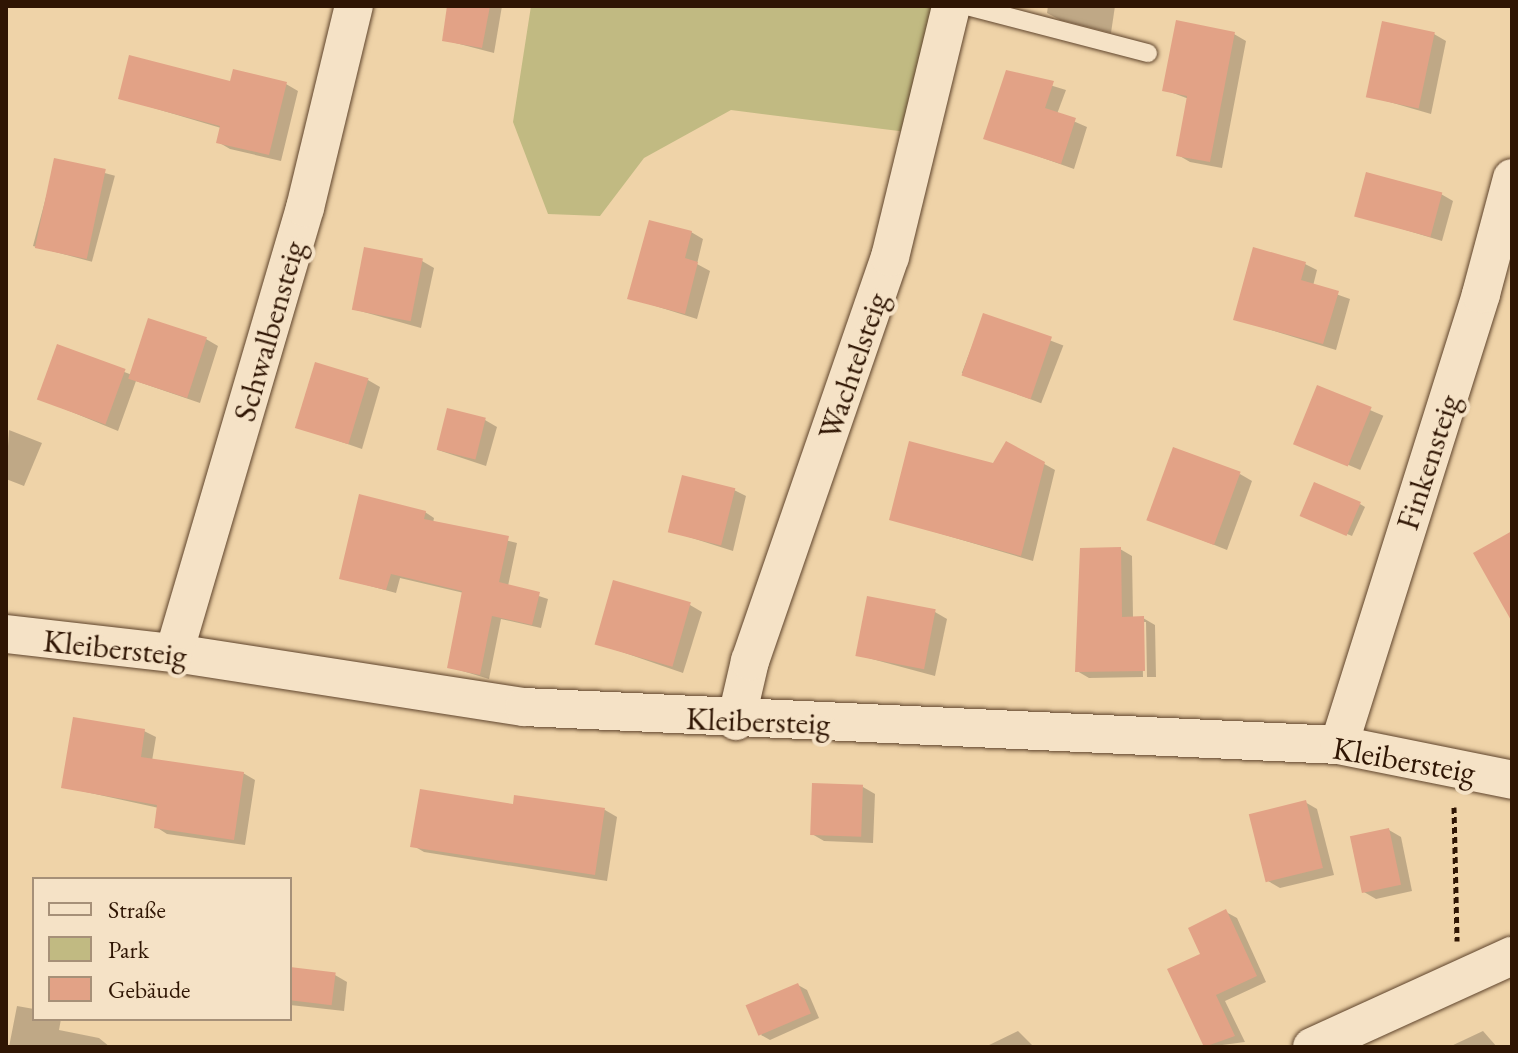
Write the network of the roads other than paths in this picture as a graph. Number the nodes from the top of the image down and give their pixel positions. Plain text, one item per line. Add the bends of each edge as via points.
1 (354, 6) edge
2 (951, 6) edge
3 (967, 6) edge
4 (1148, 53) dead end
5 (1512, 178) edge
6 (6, 634) edge
7 (174, 653) junction
8 (736, 721) junction
9 (1339, 745) junction
10 (1512, 780) edge
11 (1512, 956) edge
12 (1312, 1047) edge

1 - 7 street, Schwalbensteig via 305,208
2 - 8 street, Wachtelsteig via 890,257 750,661
3 - 4 lane
5 - 9 street, Finkensteig via 1481,294
6 - 7 street, Kleibersteig
7 - 8 street, Kleibersteig via 524,707
8 - 9 street, Kleibersteig
9 - 10 street, Kleibersteig
11 - 12 street

